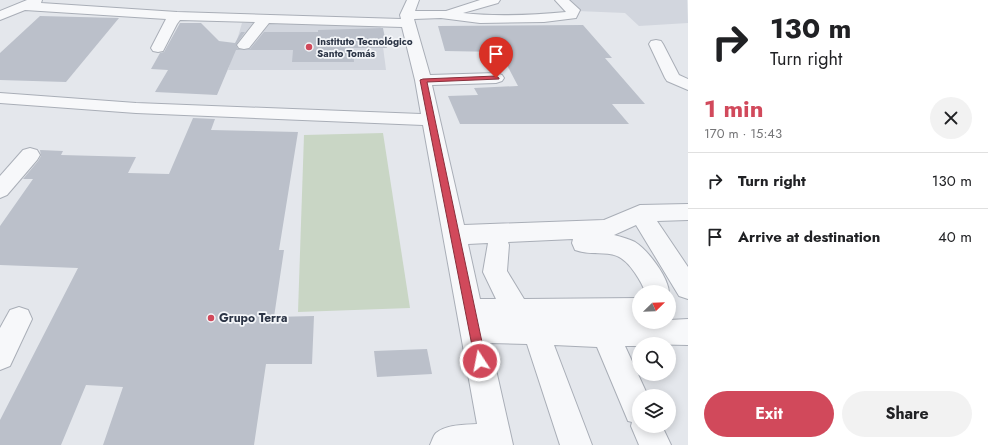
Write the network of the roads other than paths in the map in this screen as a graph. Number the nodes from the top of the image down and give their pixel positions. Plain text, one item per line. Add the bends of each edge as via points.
1 (38, 0) edge
2 (494, 0) edge
3 (561, 0) edge
4 (22, 6) junction
5 (410, 12) edge
6 (441, 14) junction
7 (0, 16) edge
8 (177, 16) junction
9 (264, 18) junction
10 (656, 44) dead end
11 (244, 45) dead end
12 (158, 48) dead end
13 (496, 78) dead end
14 (423, 80) junction
15 (688, 85) edge
16 (0, 98) edge
17 (432, 120) junction
18 (30, 154) dead end
19 (0, 190) edge
20 (688, 212) edge
21 (640, 213) junction
22 (456, 240) junction
23 (498, 245) junction
24 (655, 285) edge
25 (688, 288) edge
26 (632, 310) edge
27 (517, 311) junction
28 (19, 319) dead end
29 (472, 321) junction
30 (536, 332) junction
31 (688, 332) edge
32 (605, 334) junction
33 (0, 356) edge
34 (632, 394) edge
35 (649, 433) edge
36 (497, 441) edge
37 (446, 445) edge
38 (576, 445) edge
39 (655, 445) edge

1 - 4 street
2 - 6 street
3 - 6 street via 573,10 571,15 480,19
4 - 7 street
4 - 8 street
5 - 6 street
5 - 9 street
5 - 14 street
8 - 9 street
8 - 12 street via 171,22
9 - 11 street via 261,26
10 - 15 street via 673,78
13 - 14 street
14 - 17 street
16 - 17 street via 143,108
17 - 22 street
18 - 19 street
20 - 21 street
21 - 22 street via 606,230
21 - 25 street
22 - 23 street
22 - 29 street
23 - 24 street via 613,243 629,249
23 - 27 street via 495,272
26 - 27 street
27 - 29 street
28 - 33 street
29 - 30 street
29 - 36 street
30 - 32 street
30 - 38 street
31 - 32 street
32 - 34 street
35 - 39 street
36 - 37 street via 453,441

